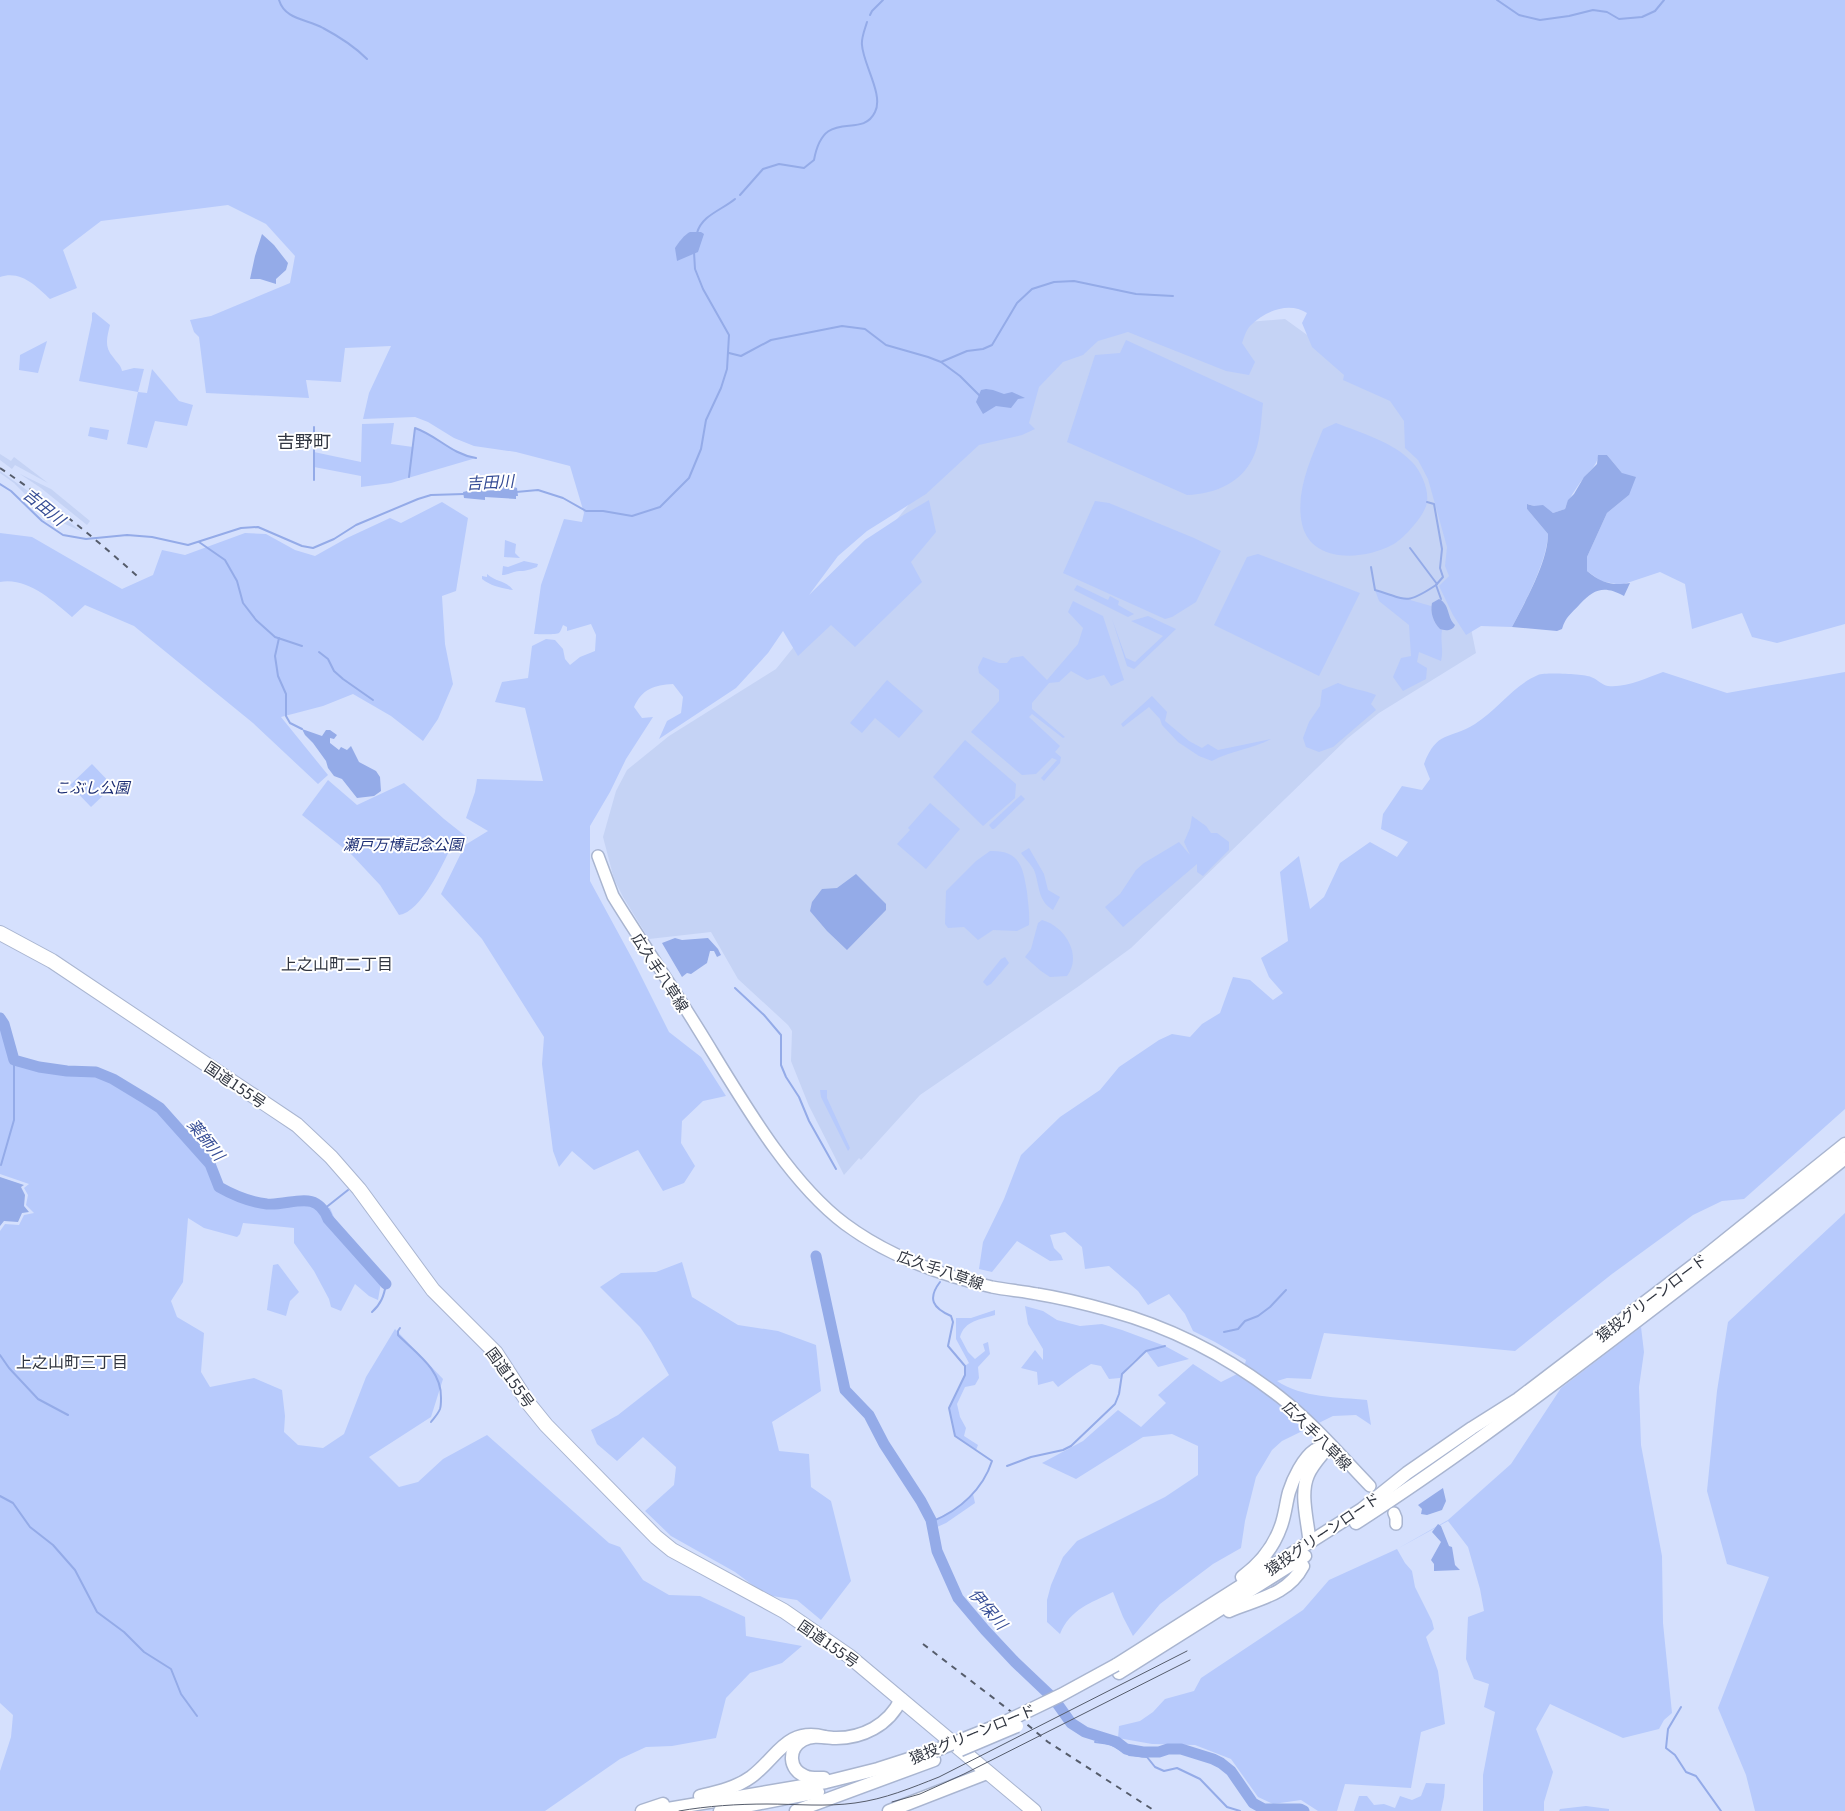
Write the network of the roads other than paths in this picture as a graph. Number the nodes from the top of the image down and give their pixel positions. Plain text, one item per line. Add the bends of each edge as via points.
1 (598, 856) dead end
2 (0, 933) edge
3 (1845, 1144) edge
4 (1845, 1158) edge
5 (1329, 1444) junction
6 (1370, 1486) dead end
7 (1309, 1537) dead end
8 (1303, 1566) dead end
9 (1200, 1623) junction
10 (1149, 1643) junction
11 (1117, 1669) junction
12 (902, 1699) junction
13 (825, 1737) junction
14 (937, 1756) junction
15 (988, 1774) junction
16 (839, 1779) junction
17 (765, 1798) junction
18 (642, 1811) edge
19 (656, 1811) edge
20 (720, 1811) edge
21 (796, 1811) edge
22 (890, 1811) edge
23 (1034, 1811) edge

1 - 5 main road, 広久手八草線 via 613,896 759,1125 801,1180 845,1224 922,1266 990,1286 1081,1303 1171,1332 1243,1371 1281,1398
2 - 12 highway, 国道155号 via 52,962 303,1130 359,1189 433,1290 496,1353 546,1425 656,1537 672,1550 806,1626
3 - 10 main road, 猿投グリーンロード via 1703,1258 1518,1399 1422,1462 1362,1509
4 - 9 main road, 猿投グリーンロード via 1739,1243 1486,1434 1406,1490
5 - 6 main road, 広久手八草線
5 - 7 main road via 1312,1467 1306,1483
5 - 10 main road via 1306,1460 1294,1480 1277,1537 1260,1562
8 - 9 main road via 1280,1591
9 - 11 main road, 猿投グリーンロード
10 - 11 main road, 猿投グリーンロード
11 - 14 main road, 猿投グリーンロード, bridge
12 - 13 main road via 888,1719 870,1731 855,1736
12 - 15 highway, 国道155号
13 - 16 main road via 814,1736 798,1744 792,1754 793,1765 805,1776
13 - 18 main road via 809,1734 789,1741 750,1778 736,1785
14 - 16 main road, 猿投グリーンロード
14 - 17 main road, 猿投グリーンロード via 856,1784
14 - 21 main road
15 - 22 main road
15 - 23 highway, 国道155号
16 - 17 main road, 猿投グリーンロード
17 - 19 main road
17 - 20 main road

